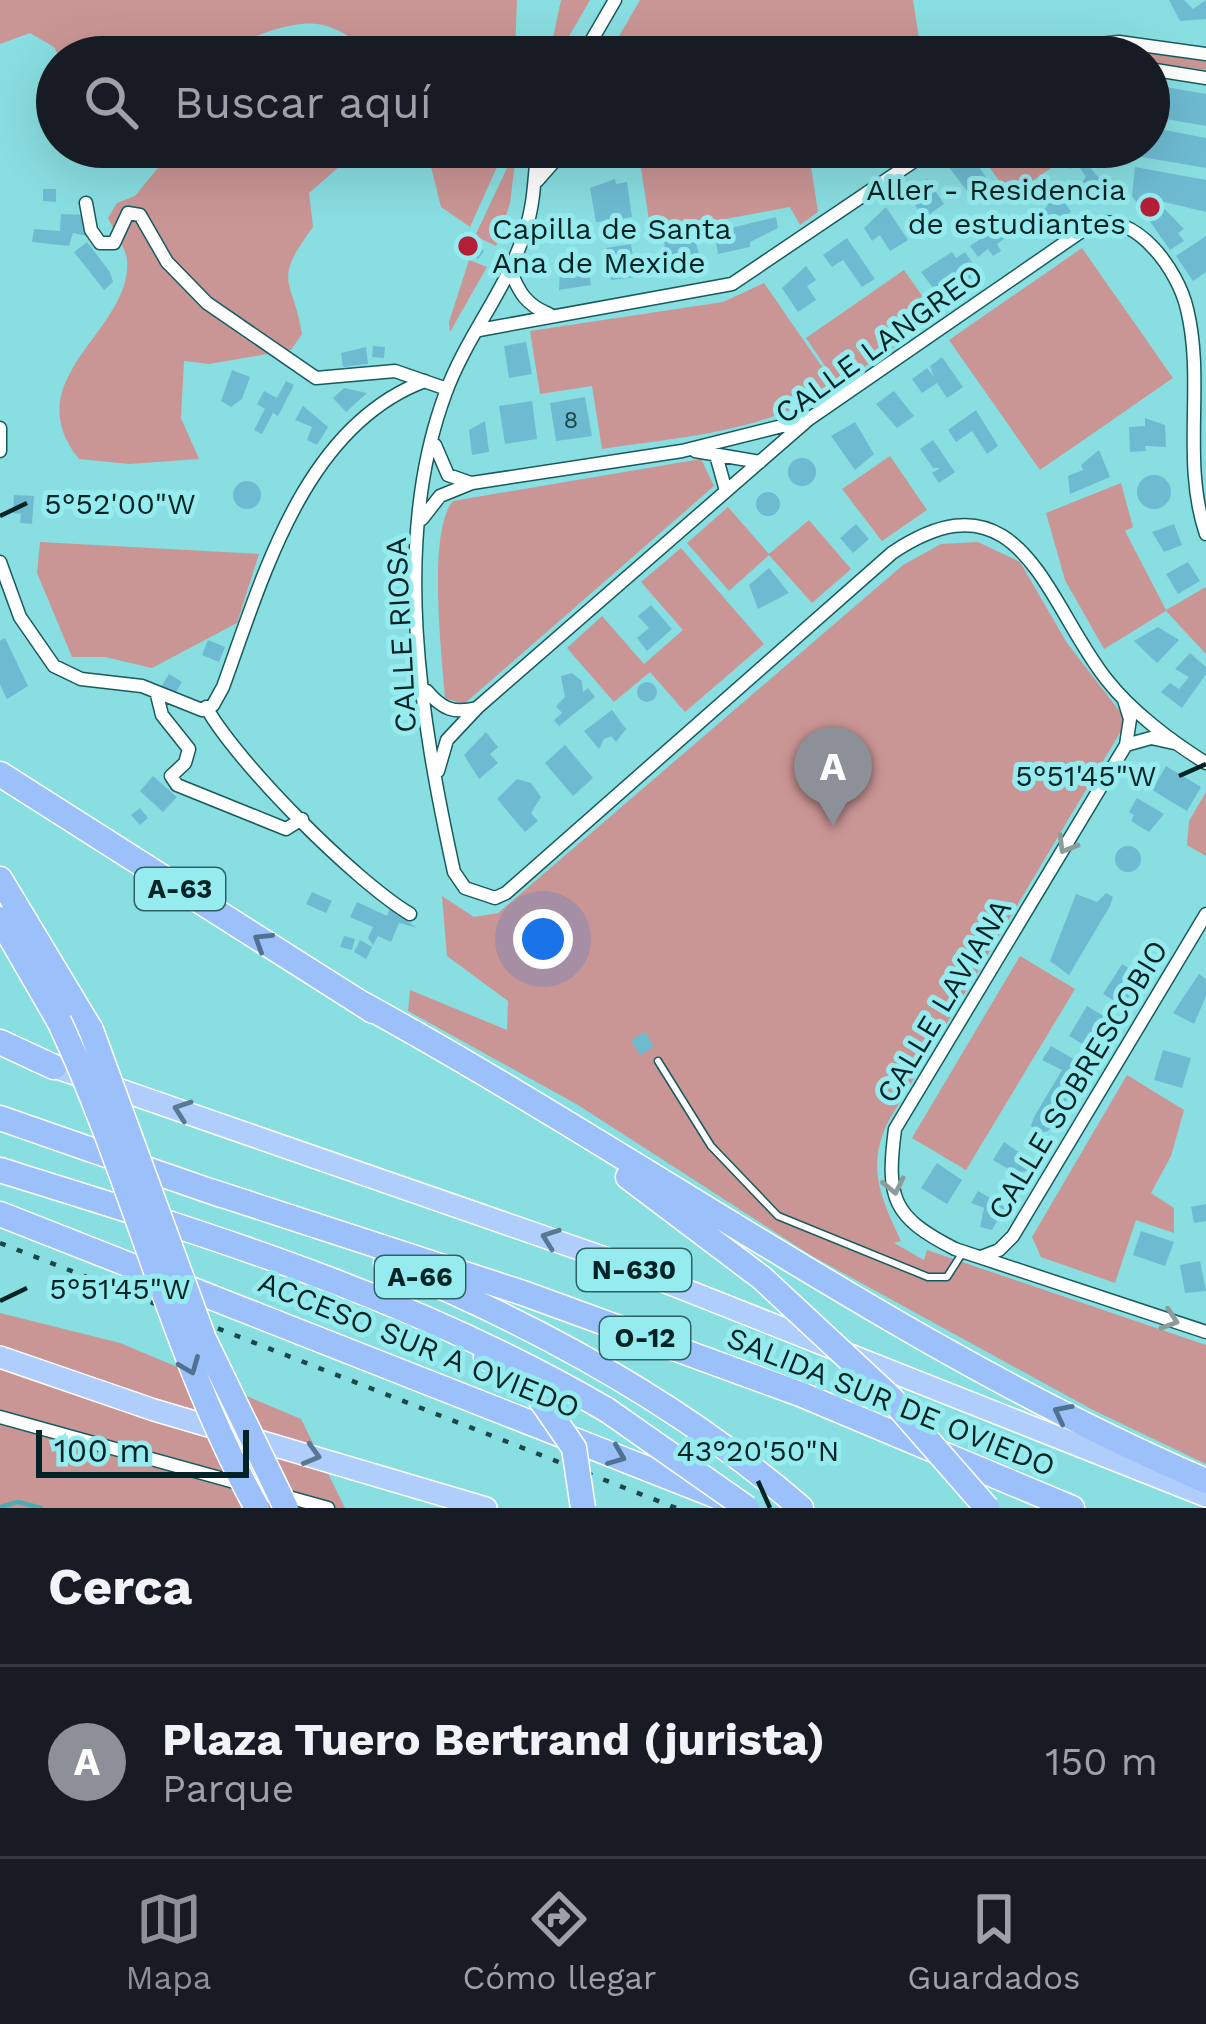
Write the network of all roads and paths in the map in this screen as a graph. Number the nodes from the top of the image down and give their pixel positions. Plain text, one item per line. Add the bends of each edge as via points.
1 (615, 0) edge
2 (594, 36) edge
3 (1170, 49) edge
4 (1206, 54) edge
5 (1170, 72) edge
6 (1206, 78) edge
7 (537, 168) edge
8 (548, 168) edge
9 (904, 168) edge
10 (536, 182) junction
11 (86, 202) dead end
12 (510, 270) junction
13 (556, 316) junction
14 (479, 330) junction
15 (425, 381) junction
16 (447, 389) junction
17 (809, 419) junction
18 (0, 428) edge
19 (433, 435) junction
20 (682, 451) junction
21 (0, 452) edge
22 (716, 455) junction
23 (760, 462) junction
24 (472, 483) junction
25 (726, 491) junction
26 (419, 524) junction
27 (1206, 534) edge
28 (0, 562) edge
29 (425, 688) junction
30 (158, 695) junction
31 (1124, 700) junction
32 (206, 707) junction
33 (478, 707) junction
34 (1175, 744) junction
35 (1126, 745) junction
36 (1206, 763) edge
37 (0, 774) edge
38 (436, 784) junction
39 (302, 819) junction
40 (0, 879) edge
41 (410, 914) dead end
42 (1206, 914) edge
43 (0, 919) edge
44 (361, 1003) junction
45 (0, 1045) edge
46 (658, 1060) dead end
47 (54, 1067) joint
48 (0, 1118) edge
49 (0, 1170) edge
50 (210, 1191) junction
51 (0, 1214) edge
52 (248, 1250) junction
53 (964, 1252) junction
54 (980, 1257) junction
55 (1206, 1332) edge
56 (0, 1357) edge
57 (0, 1417) edge
58 (1206, 1481) edge
59 (1206, 1496) edge
60 (257, 1508) edge
61 (286, 1508) edge
62 (328, 1508) edge
63 (486, 1508) edge
64 (583, 1508) edge
65 (747, 1508) edge
66 (801, 1508) edge
67 (987, 1508) edge
68 (1072, 1508) edge

1 - 2 street
3 - 4 street
5 - 6 street
7 - 10 street, CALLE RIOSA
8 - 10 street, CALLE RIOSA
9 - 13 street via 732,284
10 - 12 street, CALLE RIOSA
11 - 15 street via 100,242 114,243 128,213 140,215 167,262 207,302 316,378 395,370
12 - 13 street via 532,307
12 - 14 street, CALLE RIOSA
13 - 14 street
14 - 16 street, CALLE RIOSA
15 - 16 street
15 - 32 street via 380,402 343,434 269,551 223,687
16 - 19 street, CALLE RIOSA
17 - 20 street
17 - 23 street, CALLE LANGREO
17 - 27 street, CALLE LANGREO via 1071,236 1102,221 1124,223 1188,310 1196,492
18 - 21 street
19 - 24 street via 448,475
19 - 26 street, CALLE RIOSA
20 - 22 street
20 - 24 street
22 - 23 street
22 - 25 street
23 - 25 street, CALLE LANGREO
24 - 26 street via 440,496
25 - 33 street, CALLE LANGREO
26 - 29 street, CALLE RIOSA
28 - 30 street via 20,617 54,666
29 - 33 street via 459,712
29 - 38 street, CALLE RIOSA
30 - 32 street
30 - 39 street via 162,715 188,749 171,776 177,785 286,829
31 - 34 street
31 - 35 street
31 - 38 street, CALLE RIOSA via 1082,647 1028,553 981,530 931,531 892,554 495,898 465,888 454,872
32 - 39 street via 237,756
33 - 38 street, CALLE LANGREO via 447,740
34 - 35 street via 1151,738
34 - 36 street
35 -> 53 street, CALLE LAVIANA via 895,1130 894,1202 917,1229
44 -> 37 highway, A-63
39 - 41 street via 378,895
40 - 61 highway, bridge via 91,1030 204,1339
42 - 54 street, CALLE SOBRESCOBIO via 1013,1236
43 -> 60 highway, bridge via 59,1021 105,1126 190,1366
58 -> 44 highway via 845,1294 527,1094
44 - 67 highway, A-63, bridge via 586,1145 762,1278 890,1396
45 - 47 highway
46 - 53 lane via 711,1146 778,1216 928,1277 947,1277
59 -> 47 highway, N-630 via 605,1258
48 - 50 highway, A-66
49 - 52 highway, A-66
50 - 66 highway, A-66 via 531,1329 622,1381
50 - 68 highway, SALIDA SUR DE OVIEDO / O-12 via 800,1394
51 -> 65 highway, ACCESO SUR A OVIEDO
52 - 64 highway, bridge via 470,1348 535,1390 574,1448
52 - 65 highway, A-66, bridge via 398,1302 512,1354
53 - 54 street, CALLE LAVIANA
54 -> 55 street, CALLE LAVIANA
56 -> 63 highway
57 - 62 street

